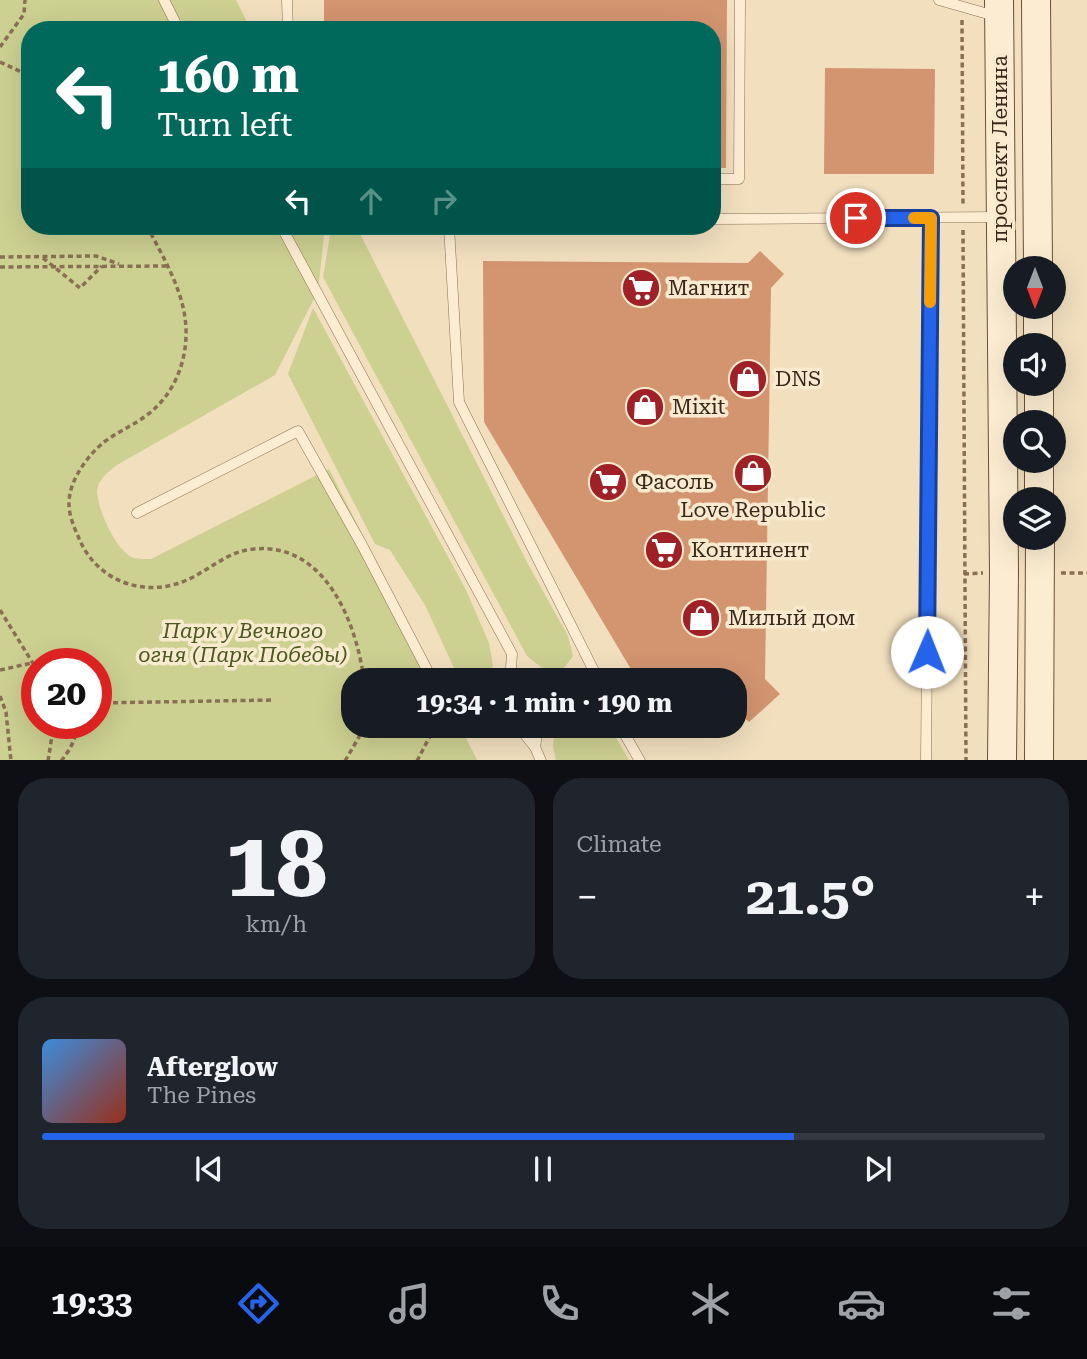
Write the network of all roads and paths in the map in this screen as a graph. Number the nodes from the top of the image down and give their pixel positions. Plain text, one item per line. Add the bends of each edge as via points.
1 (25, 0) edge
2 (164, 0) edge
3 (287, 0) edge
4 (740, 0) edge
5 (939, 0) edge
6 (1036, 0) edge
7 (962, 7) junction
8 (999, 9) edge
9 (174, 21) edge
10 (288, 21) edge
11 (0, 47) edge
12 (0, 62) edge
13 (21, 72) edge
14 (721, 179) edge
15 (999, 217) junction
16 (931, 218) junction
17 (962, 218) junction
18 (721, 219) edge
19 (286, 235) edge
20 (449, 235) edge
21 (1038, 256) edge
22 (0, 257) edge
23 (41, 257) junction
24 (102, 266) junction
25 (125, 266) junction
26 (167, 266) dead end
27 (0, 267) edge
28 (54, 267) junction
29 (137, 513) dead end
30 (1040, 550) edge
31 (0, 610) edge
32 (24, 648) edge
33 (21, 668) edge
34 (426, 668) edge
35 (511, 668) edge
36 (592, 668) edge
37 (0, 670) edge
38 (0, 696) edge
39 (274, 700) dead end
40 (112, 703) edge
41 (358, 738) edge
42 (429, 738) edge
43 (528, 738) edge
44 (536, 738) edge
45 (627, 738) edge
46 (51, 739) edge
47 (74, 739) edge
48 (535, 747) junction
49 (12, 760) edge
50 (48, 760) edge
51 (62, 760) edge
52 (346, 760) edge
53 (418, 760) edge
54 (541, 760) edge
55 (639, 760) edge
56 (926, 760) edge
57 (966, 760) edge
58 (1002, 760) edge
59 (1039, 760) edge

1 - 11 path via 24,14
2 - 9 lane
3 - 10 lane
4 - 14 lane via 739,179
5 - 7 lane
6 - 21 main road, проспект Ленина
7 - 8 lane
7 - 17 path
8 - 15 main road, проспект Ленина
12 - 13 path
15 - 17 lane
15 - 58 main road, проспект Ленина
16 - 17 lane
16 - 18 lane
16 - 56 lane
17 - 57 path
19 - 35 lane via 512,654
20 - 36 lane via 458,402
22 - 23 path
23 - 25 path via 96,256
23 - 28 path
24 - 25 path
24 - 28 path
24 - 28 path via 80,288
25 - 26 path
27 - 28 path
29 - 34 lane via 298,431
30 - 59 main road
31 - 32 path
33 - 37 path
38 - 49 path
39 - 40 path
41 - 52 path
42 - 53 path
43 - 48 lane
44 - 48 lane
45 - 55 lane
46 - 50 path
47 - 51 path
48 - 54 lane

